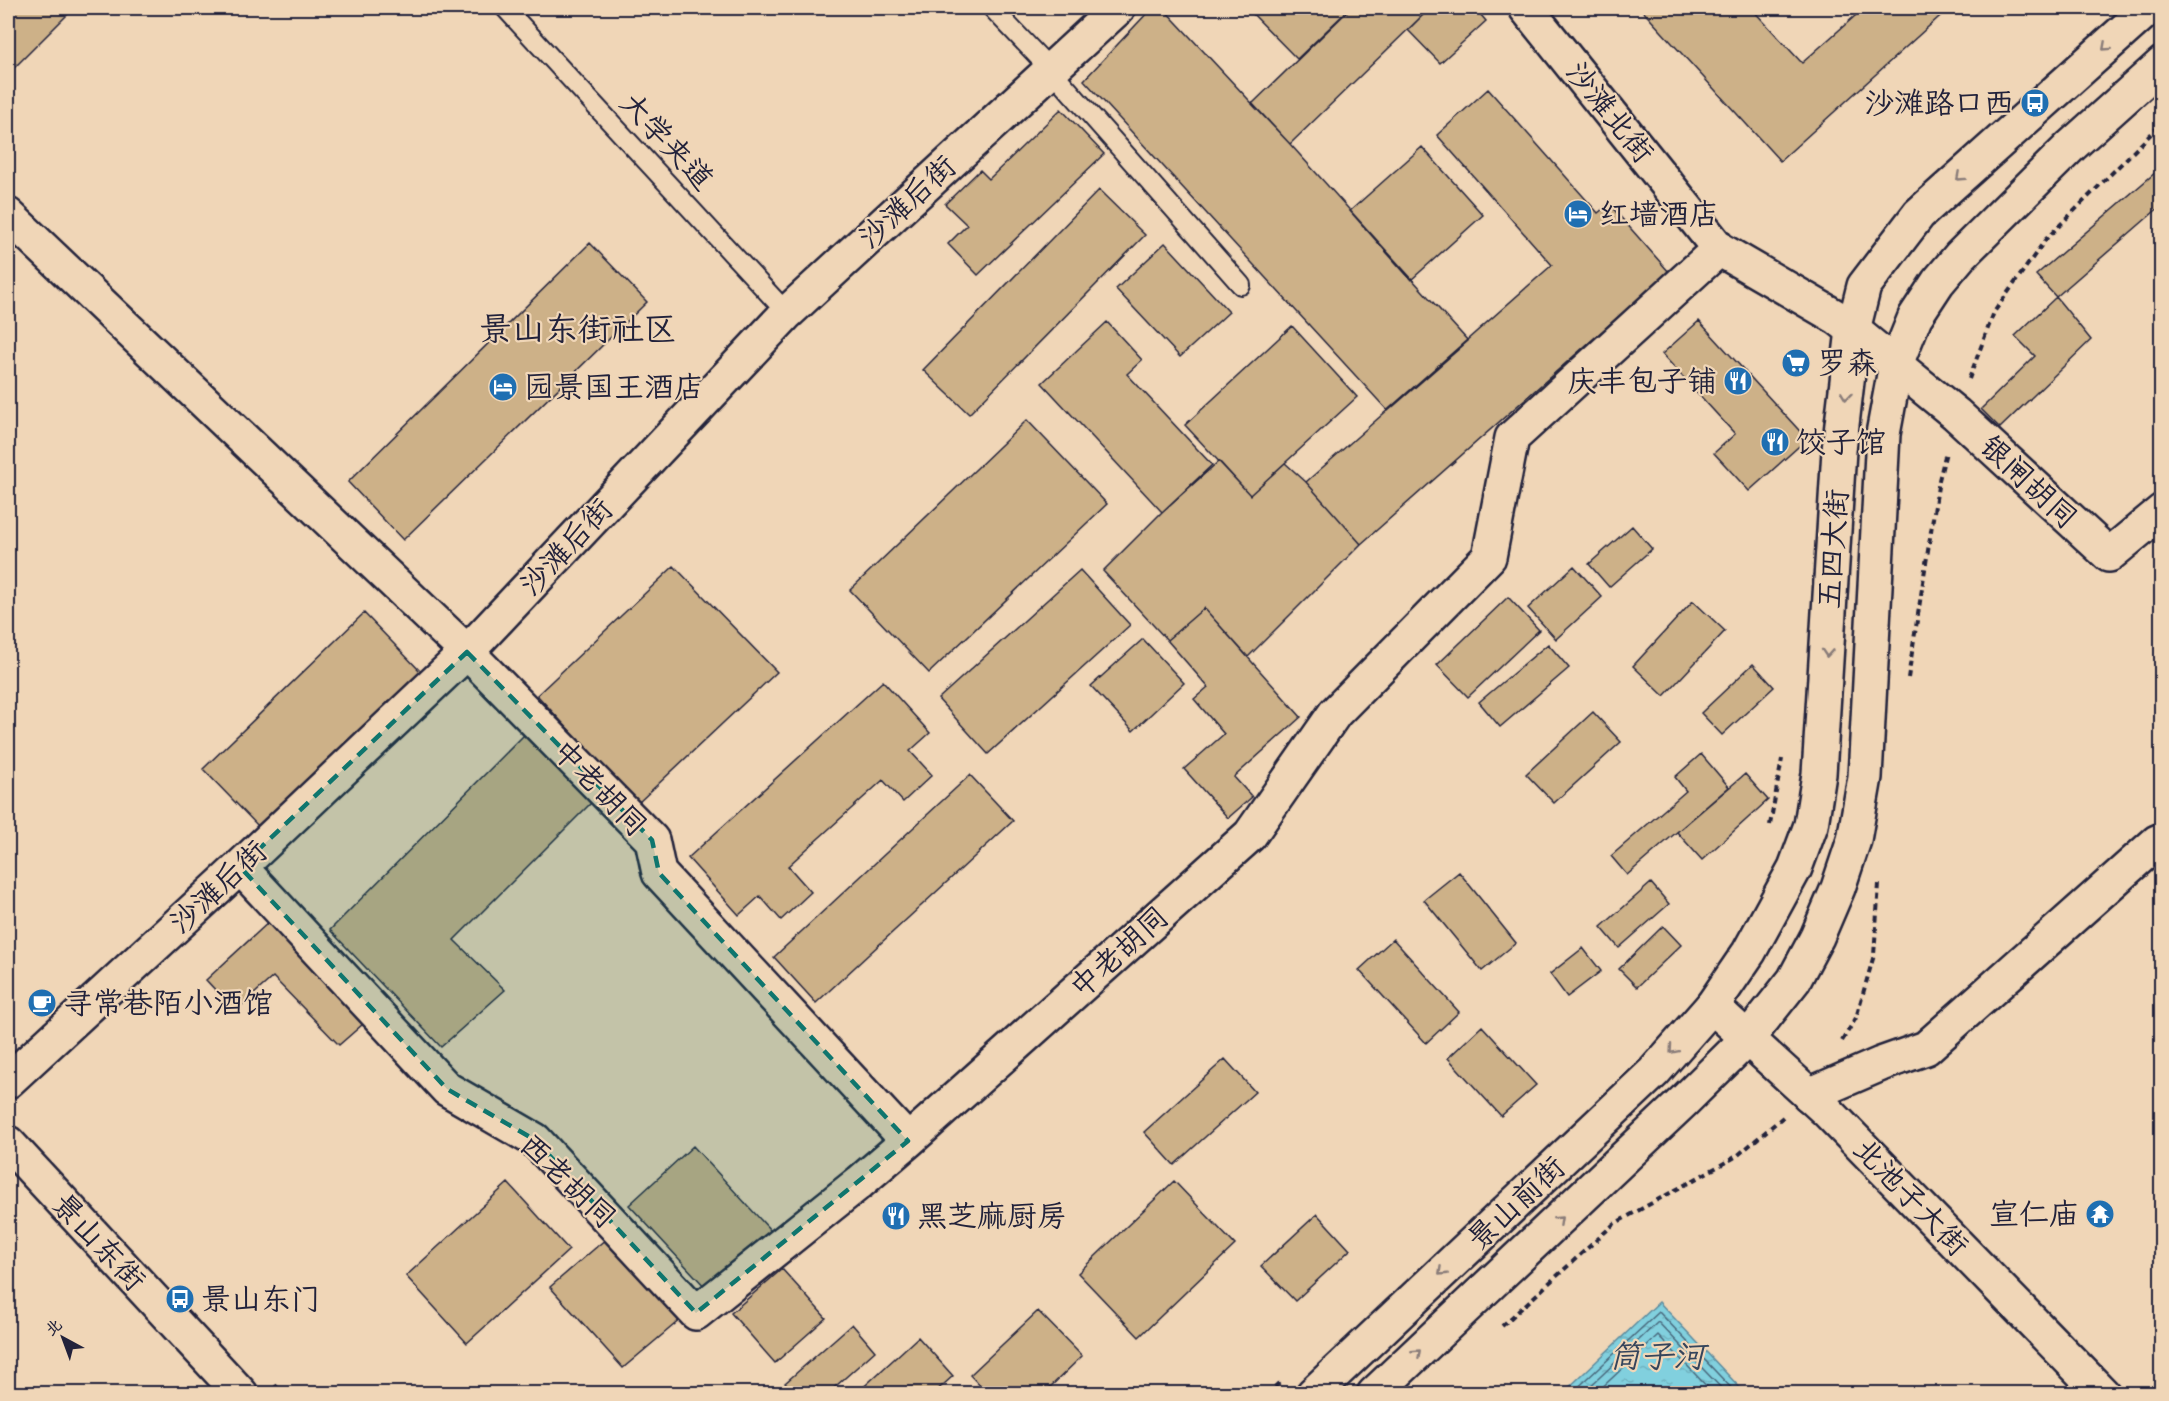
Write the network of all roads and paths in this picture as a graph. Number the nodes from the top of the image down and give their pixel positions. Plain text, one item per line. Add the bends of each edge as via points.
1 (506, 8) edge
2 (992, 8) edge
3 (1118, 8) edge
4 (1526, 8) edge
5 (2149, 8) edge
6 (2162, 64) edge
7 (1051, 70) junction
8 (8, 215) edge
9 (1719, 249) junction
10 (1241, 285) dead end
11 (787, 313) junction
12 (1853, 330) junction
13 (1896, 364) junction
14 (2162, 511) edge
15 (467, 652) junction
16 (1782, 759) dead end
17 (1770, 827) dead end
18 (2162, 840) edge
19 (240, 867) junction
20 (1712, 1006) junction
21 (1748, 1038) junction
22 (8, 1081) edge
23 (1809, 1095) junction
24 (908, 1141) junction
25 (8, 1143) edge
26 (1285, 1377) dead end
27 (241, 1394) edge
28 (1267, 1394) edge
29 (1313, 1394) edge
30 (1374, 1394) edge
31 (2103, 1394) edge

1 - 11 lane, 大学夹道
2 - 7 lane
3 - 7 street, 沙滩后街
4 - 9 street, 沙滩北街
5 -> 12 street, 五四大街 via 1919,214 1864,286
6 - 13 street, 五四大街 via 2071,146 1960,256 1915,317
7 - 10 lane
7 - 11 street, 沙滩后街
8 - 15 street, 中老胡同
9 - 12 street, 沙滩北街
9 - 24 street, 中老胡同 via 1512,438 1489,557 1335,713 1250,835
11 - 15 street, 沙滩后街
12 - 13 street, 沙滩北街
12 -> 20 street, 五四大街 via 1839,450 1819,774 1811,825 1795,868 1766,924
13 - 14 street, 银闸胡同 via 2109,555
13 - 21 street, 五四大街 via 1884,434 1867,752 1854,840 1838,888 1794,980
15 - 19 street, 沙滩后街
15 - 24 street, 中老胡同 via 652,840 659,873
16 - 17 path
18 - 23 street via 1926,1048
19 - 22 street, 沙滩后街
19 - 24 street, 西老胡同 via 447,1089 535,1140 696,1313
20 - 21 street, 北池子大街
20 -> 29 street, 景山前街 via 1654,1072
21 - 23 street, 北池子大街
30 -> 21 street, 景山前街
23 - 31 street, 北池子大街
25 - 27 street, 景山东街
26 - 28 path

